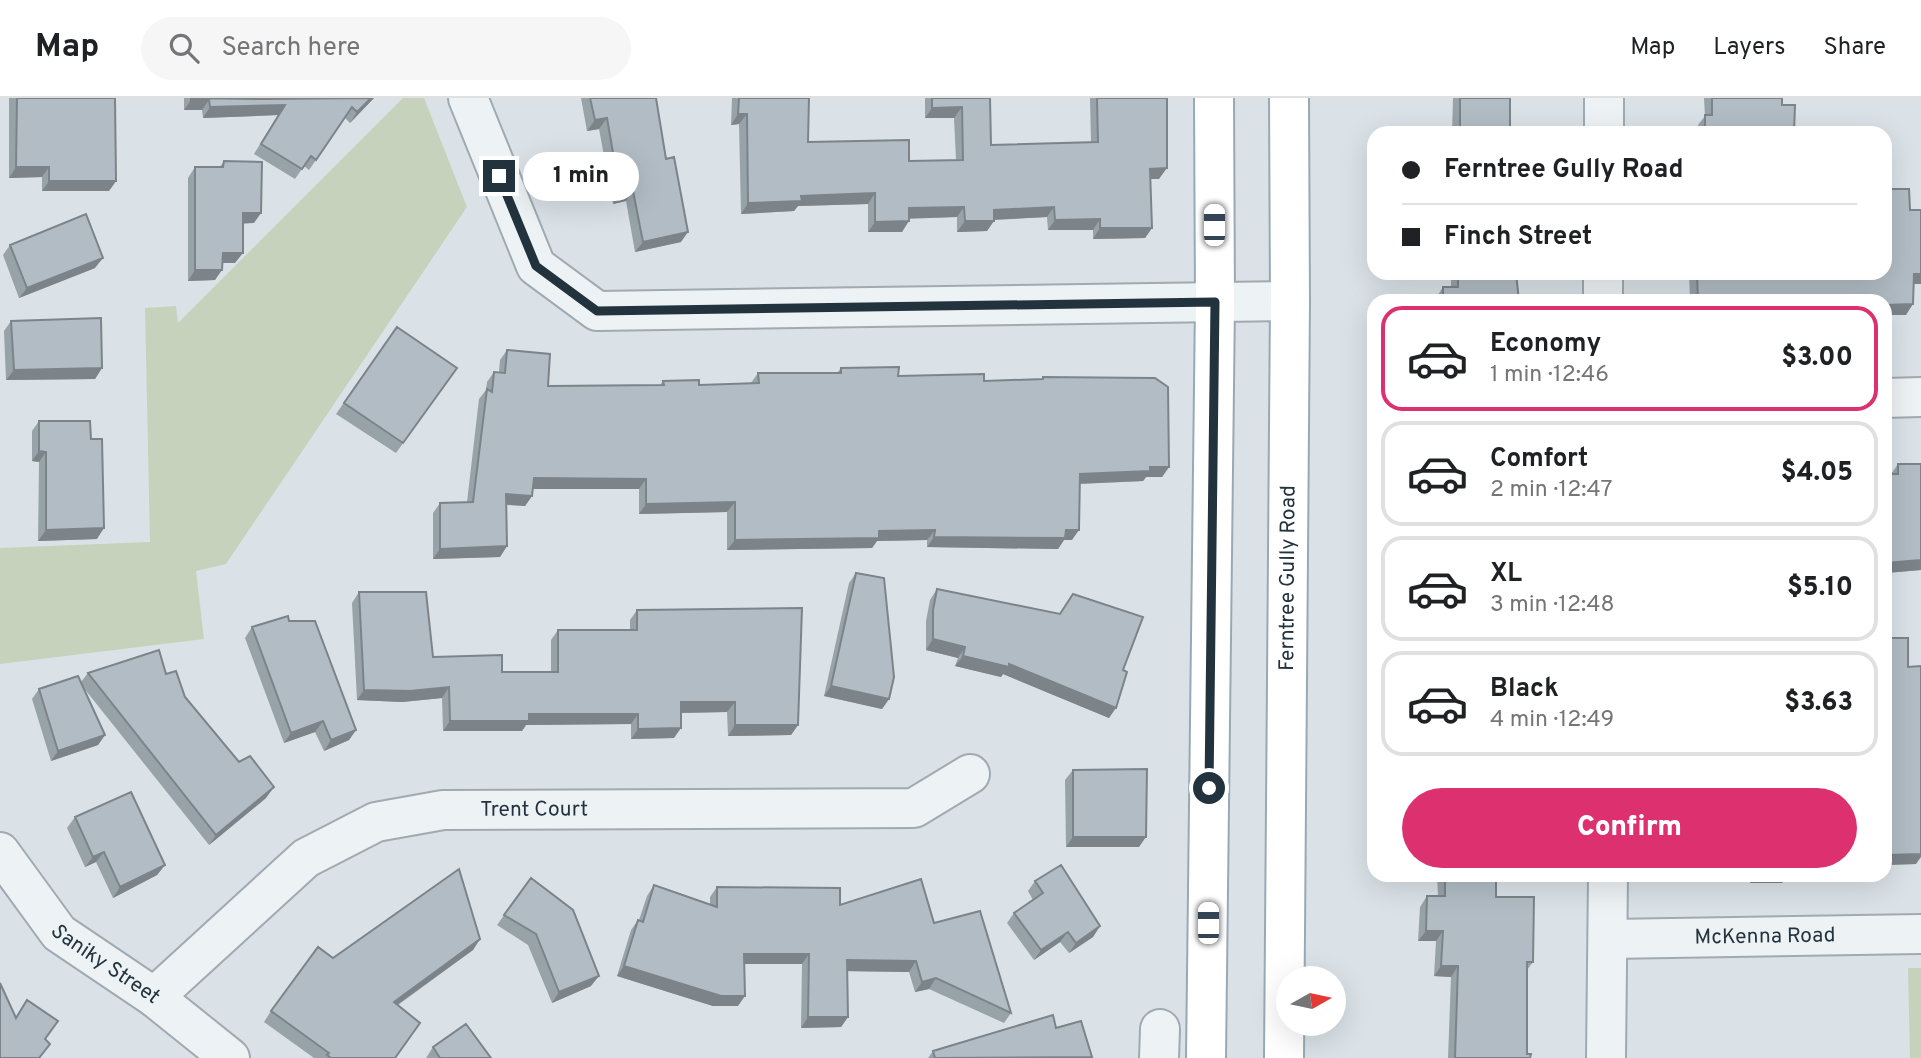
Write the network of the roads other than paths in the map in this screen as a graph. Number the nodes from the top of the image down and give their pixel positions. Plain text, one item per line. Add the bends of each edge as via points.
1 (468, 98) edge
2 (1214, 98) edge
3 (1289, 98) edge
4 (1604, 98) edge
5 (1604, 126) edge
6 (1290, 301) junction
7 (1215, 302) junction
8 (1921, 397) edge
9 (1892, 398) edge
10 (970, 774) dead end
11 (0, 852) edge
12 (1608, 882) edge
13 (1921, 934) edge
14 (1609, 939) junction
15 (154, 997) junction
16 (230, 1058) edge
17 (1206, 1058) edge
18 (1284, 1058) edge
19 (1606, 1058) edge

1 - 7 street via 536,266 597,311
2 - 7 main road
3 - 6 main road, Ferntree Gully Road
4 - 5 street
6 - 7 street
6 - 18 main road, Ferntree Gully Road
7 - 17 main road
8 - 9 street
10 - 15 street, Trent Court via 914,808 443,810 376,822 306,858
11 - 15 street, Saniky Street via 59,933
12 - 14 street
13 - 14 street, McKenna Road
14 - 19 street
15 - 16 street, Saniky Street

